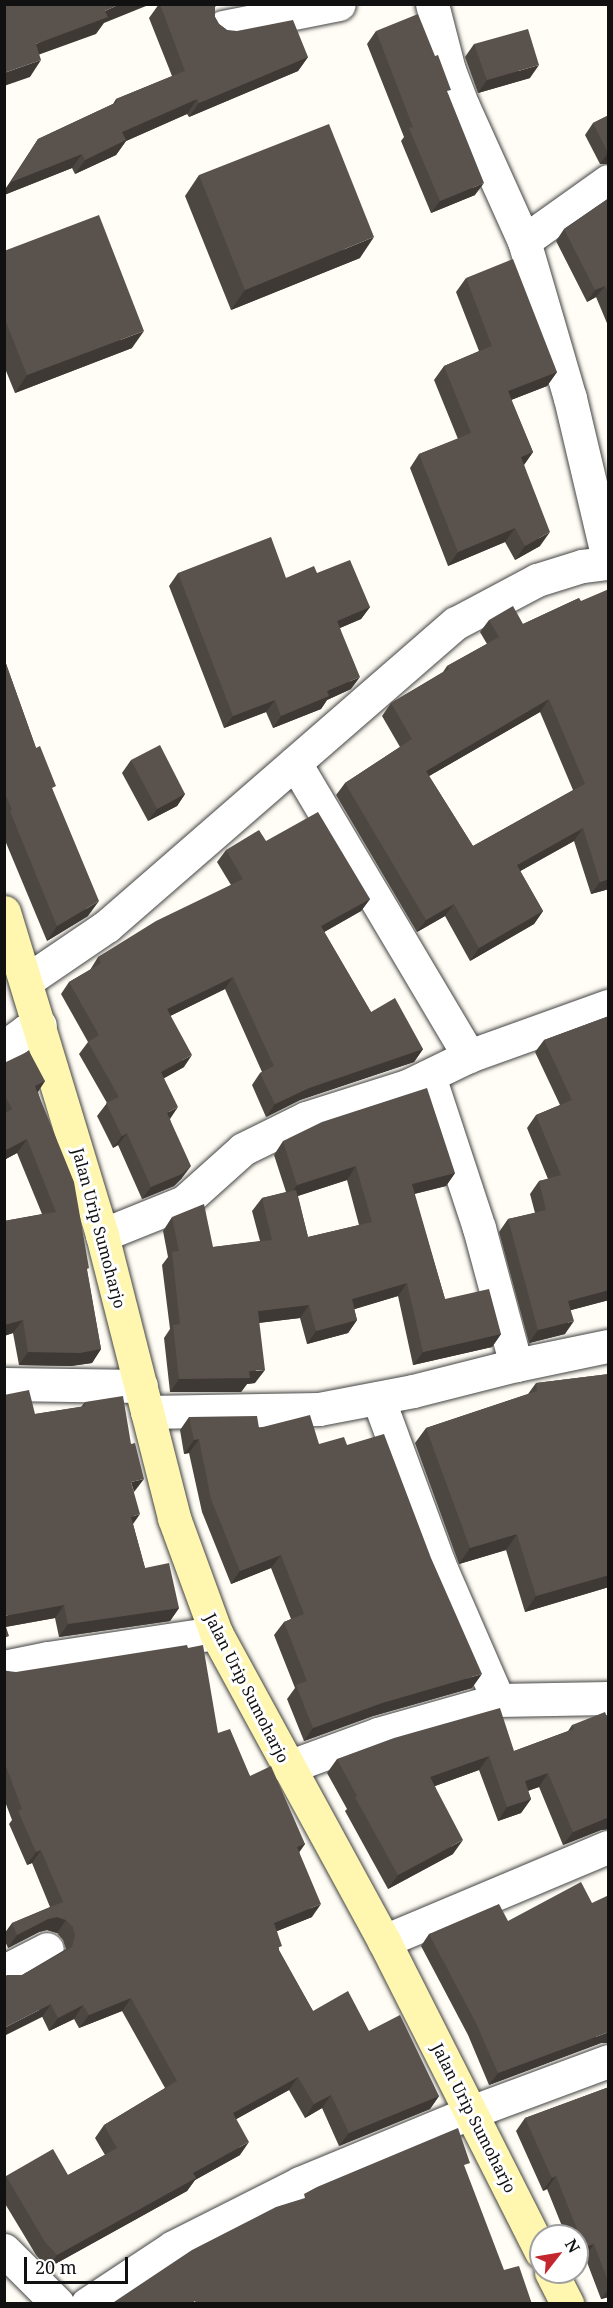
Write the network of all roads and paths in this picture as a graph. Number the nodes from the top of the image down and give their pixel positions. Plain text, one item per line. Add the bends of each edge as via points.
1 (339, 4) edge
2 (432, 4) edge
3 (223, 27) edge
4 (609, 181) edge
5 (524, 241) junction
6 (609, 559) edge
7 (609, 564) edge
8 (295, 763) junction
9 (4, 912) edge
10 (26, 981) junction
11 (609, 1006) edge
12 (40, 1025) junction
13 (4, 1047) edge
14 (469, 1056) junction
15 (429, 1076) junction
16 (102, 1235) junction
17 (609, 1346) edge
18 (516, 1365) junction
19 (4, 1384) edge
20 (378, 1398) junction
21 (144, 1399) junction
22 (216, 1633) junction
23 (4, 1667) edge
24 (609, 1698) edge
25 (498, 1700) junction
26 (288, 1767) junction
27 (609, 1847) edge
28 (384, 1941) junction
29 (47, 1948) dead end
30 (4, 1971) edge
31 (609, 2061) edge
32 (471, 2112) junction
33 (529, 2228) edge
34 (4, 2250) edge
35 (556, 2284) edge
36 (564, 2303) edge
37 (58, 2304) edge
38 (87, 2304) edge

1 - 3 street
2 - 5 street via 449,70
4 - 5 street
5 - 6 street via 570,398
7 - 8 street via 582,566 537,580 456,623
8 - 10 street via 107,926
8 - 14 street
9 - 10 main road, Jalan Urip Sumoharjo
10 - 12 main road, Jalan Urip Sumoharjo
11 - 14 street
12 - 13 street
12 - 16 main road, Jalan Urip Sumoharjo
14 - 15 street
15 - 16 street via 306,1118 243,1149 184,1202
15 - 18 street via 479,1228
16 - 21 main road, Jalan Urip Sumoharjo
17 - 18 street
18 - 20 street
19 - 21 street
20 - 21 street via 319,1409
20 - 25 street via 439,1564
21 - 22 main road, Jalan Urip Sumoharjo via 174,1518
22 - 23 street
22 - 26 main road, Jalan Urip Sumoharjo
24 - 25 street
25 - 26 street via 378,1734
26 - 28 main road, Jalan Urip Sumoharjo
27 - 28 street
28 - 32 main road, Jalan Urip Sumoharjo
29 - 30 street
31 - 32 street
32 - 33 main road, Jalan Urip Sumoharjo
32 - 38 street via 300,2183 237,2214 173,2247
34 - 37 street
35 - 36 main road

